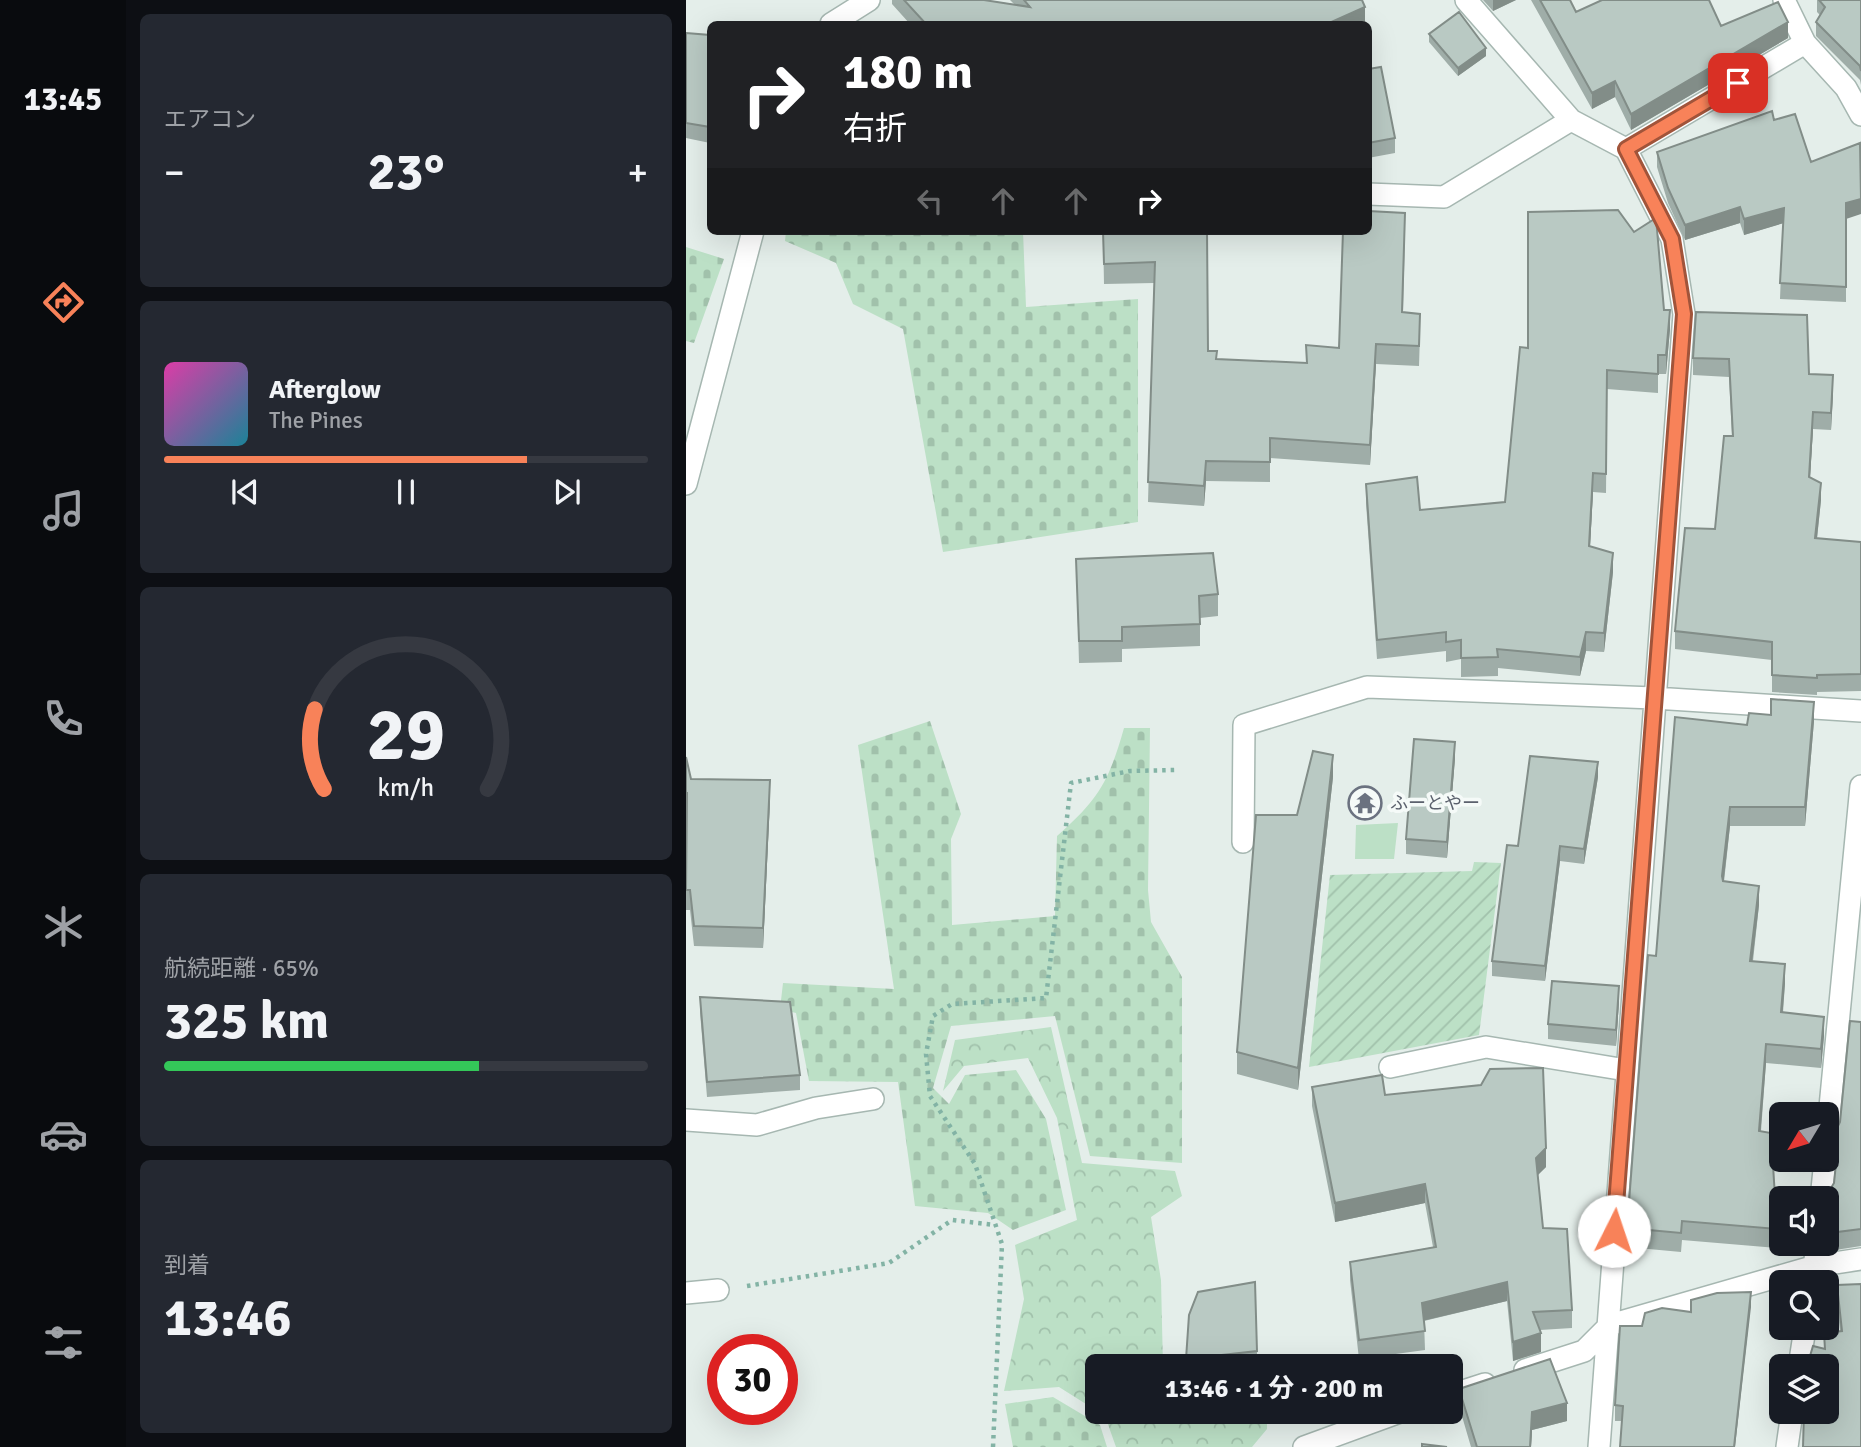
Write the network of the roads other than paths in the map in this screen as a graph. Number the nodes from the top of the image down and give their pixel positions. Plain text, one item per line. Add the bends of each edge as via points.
1 (869, 0) edge
2 (1466, 0) edge
3 (1784, 0) edge
4 (836, 21) edge
5 (1805, 44) junction
6 (1861, 115) edge
7 (1571, 120) junction
8 (1626, 149) junction
9 (1372, 194) edge
10 (752, 235) edge
11 (686, 484) edge
12 (1654, 698) junction
13 (1861, 711) edge
14 (1861, 786) edge
15 (1242, 842) dead end
16 (1390, 1067) dead end
17 (1626, 1070) junction
18 (873, 1099) dead end
19 (1830, 1102) edge
20 (686, 1120) edge
21 (1861, 1259) edge
22 (1826, 1270) edge
23 (1769, 1285) edge
24 (718, 1290) road end
25 (686, 1293) edge
26 (1610, 1325) junction
27 (1463, 1391) edge
28 (1368, 1424) edge
29 (1790, 1424) edge
30 (1304, 1447) edge
31 (1599, 1447) edge
32 (1787, 1447) edge

1 - 4 street
2 - 7 street
3 - 5 street
5 - 6 street via 1846,88
5 - 8 street
7 - 8 street
7 - 9 street via 1444,197
8 - 12 street via 1672,239 1684,314
10 - 11 street
12 - 13 street
12 - 15 street via 1367,687 1244,726
12 - 17 street
14 - 19 street
16 - 17 street via 1486,1047
17 - 26 street
18 - 20 street via 816,1108 757,1125
21 - 22 street
23 - 26 street
24 - 25 street
26 - 27 street via 1584,1351
26 - 31 street
28 - 30 street
29 - 32 street

